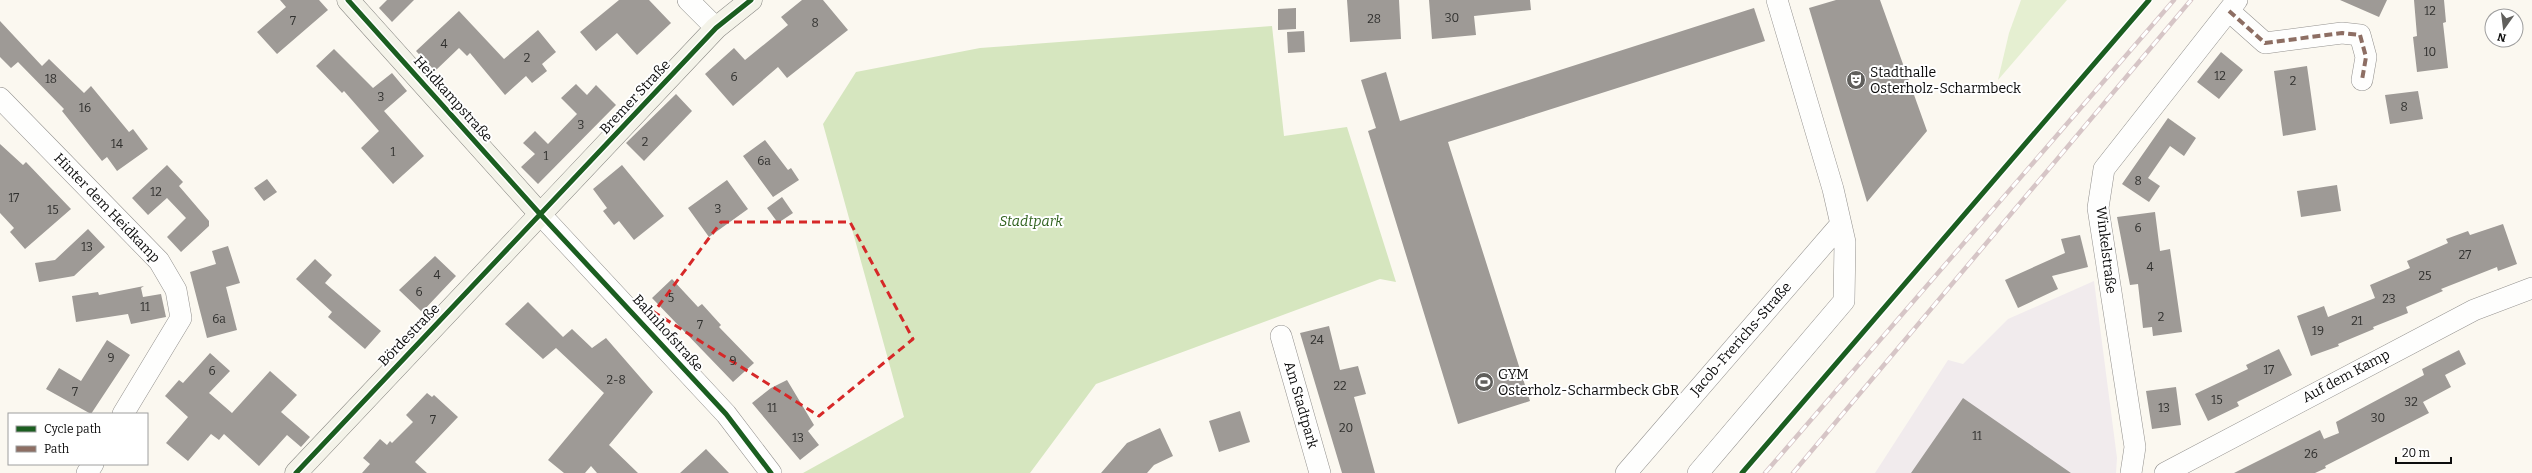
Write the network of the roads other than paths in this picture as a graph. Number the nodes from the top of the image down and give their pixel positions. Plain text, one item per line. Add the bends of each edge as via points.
1 (348, 0) edge
2 (688, 0) edge
3 (751, 0) edge
4 (1777, 0) edge
5 (2233, 5) edge
6 (716, 28) junction
7 (2362, 80) dead end
8 (0, 98) edge
9 (540, 214) junction
10 (1841, 224) junction
11 (2532, 288) edge
12 (1281, 336) dead end
13 (124, 413) edge
14 (769, 472) edge
15 (296, 473) edge
16 (1320, 473) edge
17 (1626, 473) edge
18 (1698, 473) edge
19 (2131, 473) edge
20 (2165, 473) edge

1 - 9 street, Heidkampstraße
2 - 6 street
3 - 6 street, Bremer Straße
4 - 10 street
5 - 7 street via 2265,43 2342,33 2360,35 2366,57
5 - 19 street, Winkelstraße via 2104,168 2098,208 2135,448
6 - 9 street, Bremer Straße
8 - 13 street, Hinter dem Heidkamp via 159,261 176,290 181,318
9 - 14 street, Bahnhofstraße via 726,414
9 - 15 street, Bördestraße
10 - 17 street, Jacob-Frerichs-Straße
10 - 18 street via 1845,242 1844,302
11 - 20 street, Auf dem Kamp via 2474,310
12 - 16 street, Am Stadtpark

